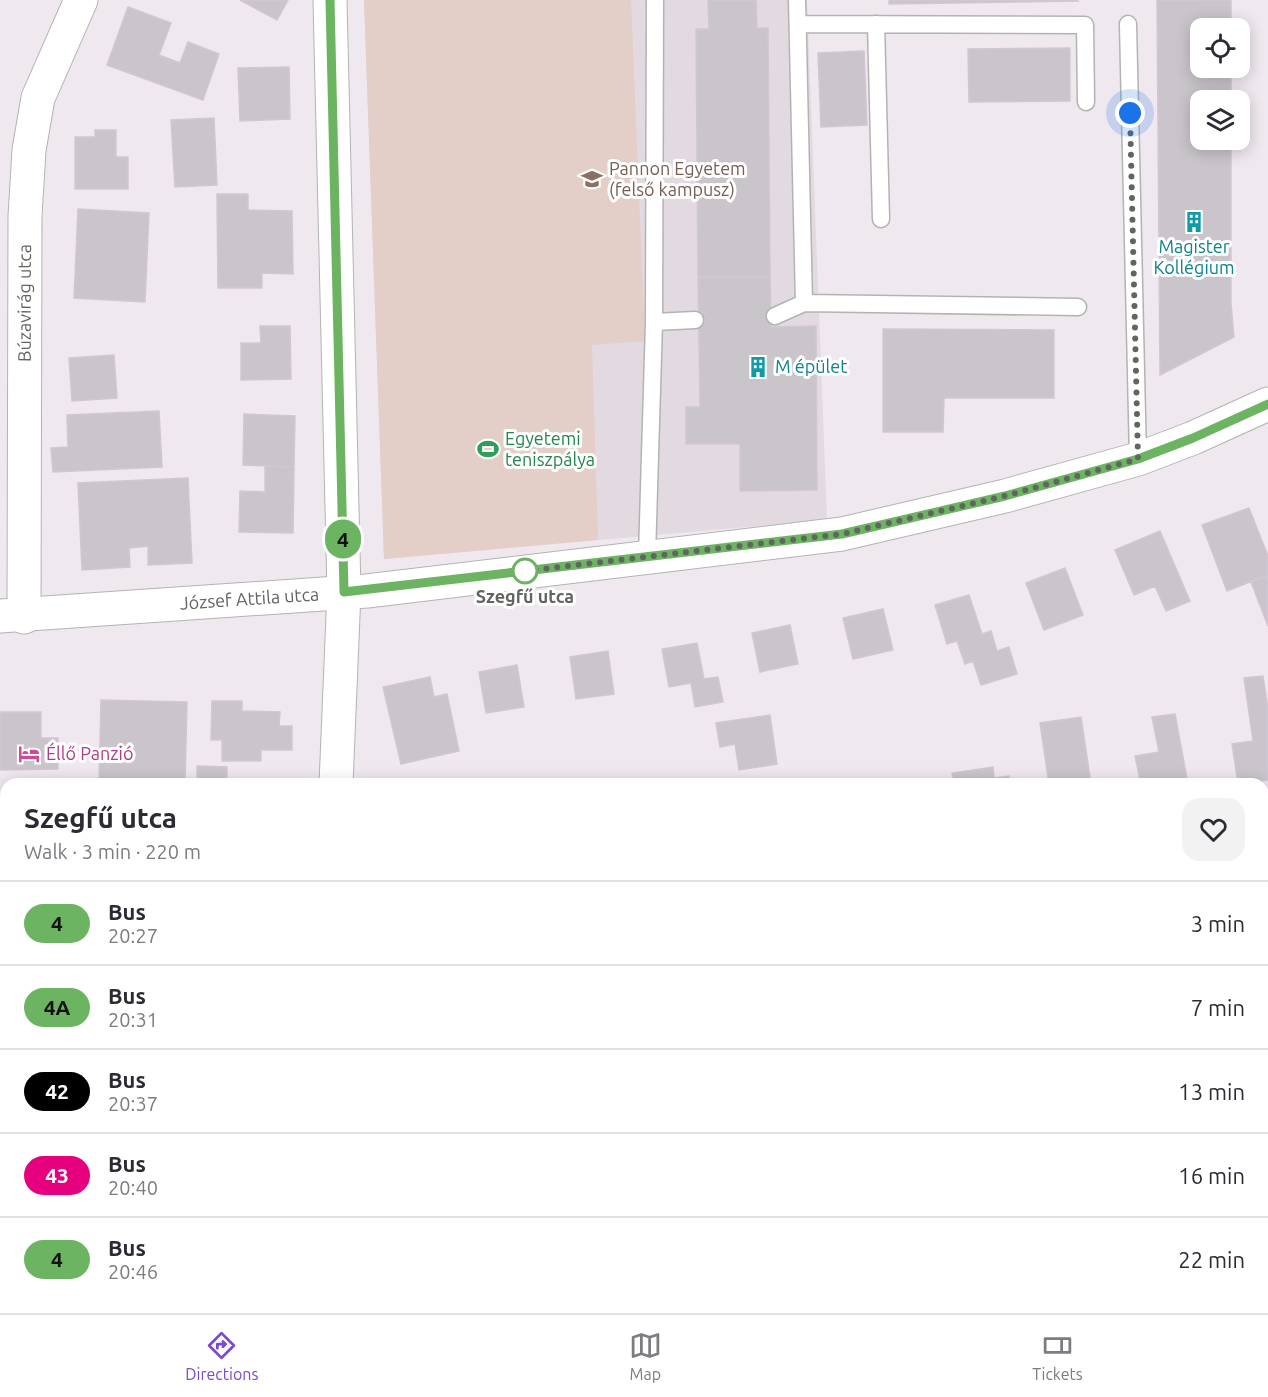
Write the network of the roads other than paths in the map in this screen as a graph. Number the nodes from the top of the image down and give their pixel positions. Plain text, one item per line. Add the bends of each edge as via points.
1 (81, 0) edge
2 (330, 0) edge
3 (655, 0) edge
4 (797, 0) edge
5 (798, 24) junction
6 (876, 24) junction
7 (1128, 24) dead end
8 (1086, 102) dead end
9 (881, 219) dead end
10 (804, 303) junction
11 (1078, 307) dead end
12 (775, 316) dead end
13 (695, 320) dead end
14 (654, 322) junction
15 (1268, 404) edge
16 (1138, 459) junction
17 (647, 556) junction
18 (344, 592) junction
19 (12, 617) edge
20 (336, 778) edge

1 - 19 street, Búzavirág utca via 38,98 29,150
2 - 18 street
3 - 14 lane
4 - 5 lane
5 - 6 lane
5 - 10 lane
6 - 8 lane via 1085,25
6 - 9 lane
7 - 16 lane
10 - 11 lane
10 - 12 lane
13 - 14 lane
14 - 17 lane
15 - 16 street, József Attila utca
16 - 17 street, József Attila utca via 1005,496 842,534
17 - 18 street, József Attila utca
18 - 19 street, József Attila utca
18 - 20 street

